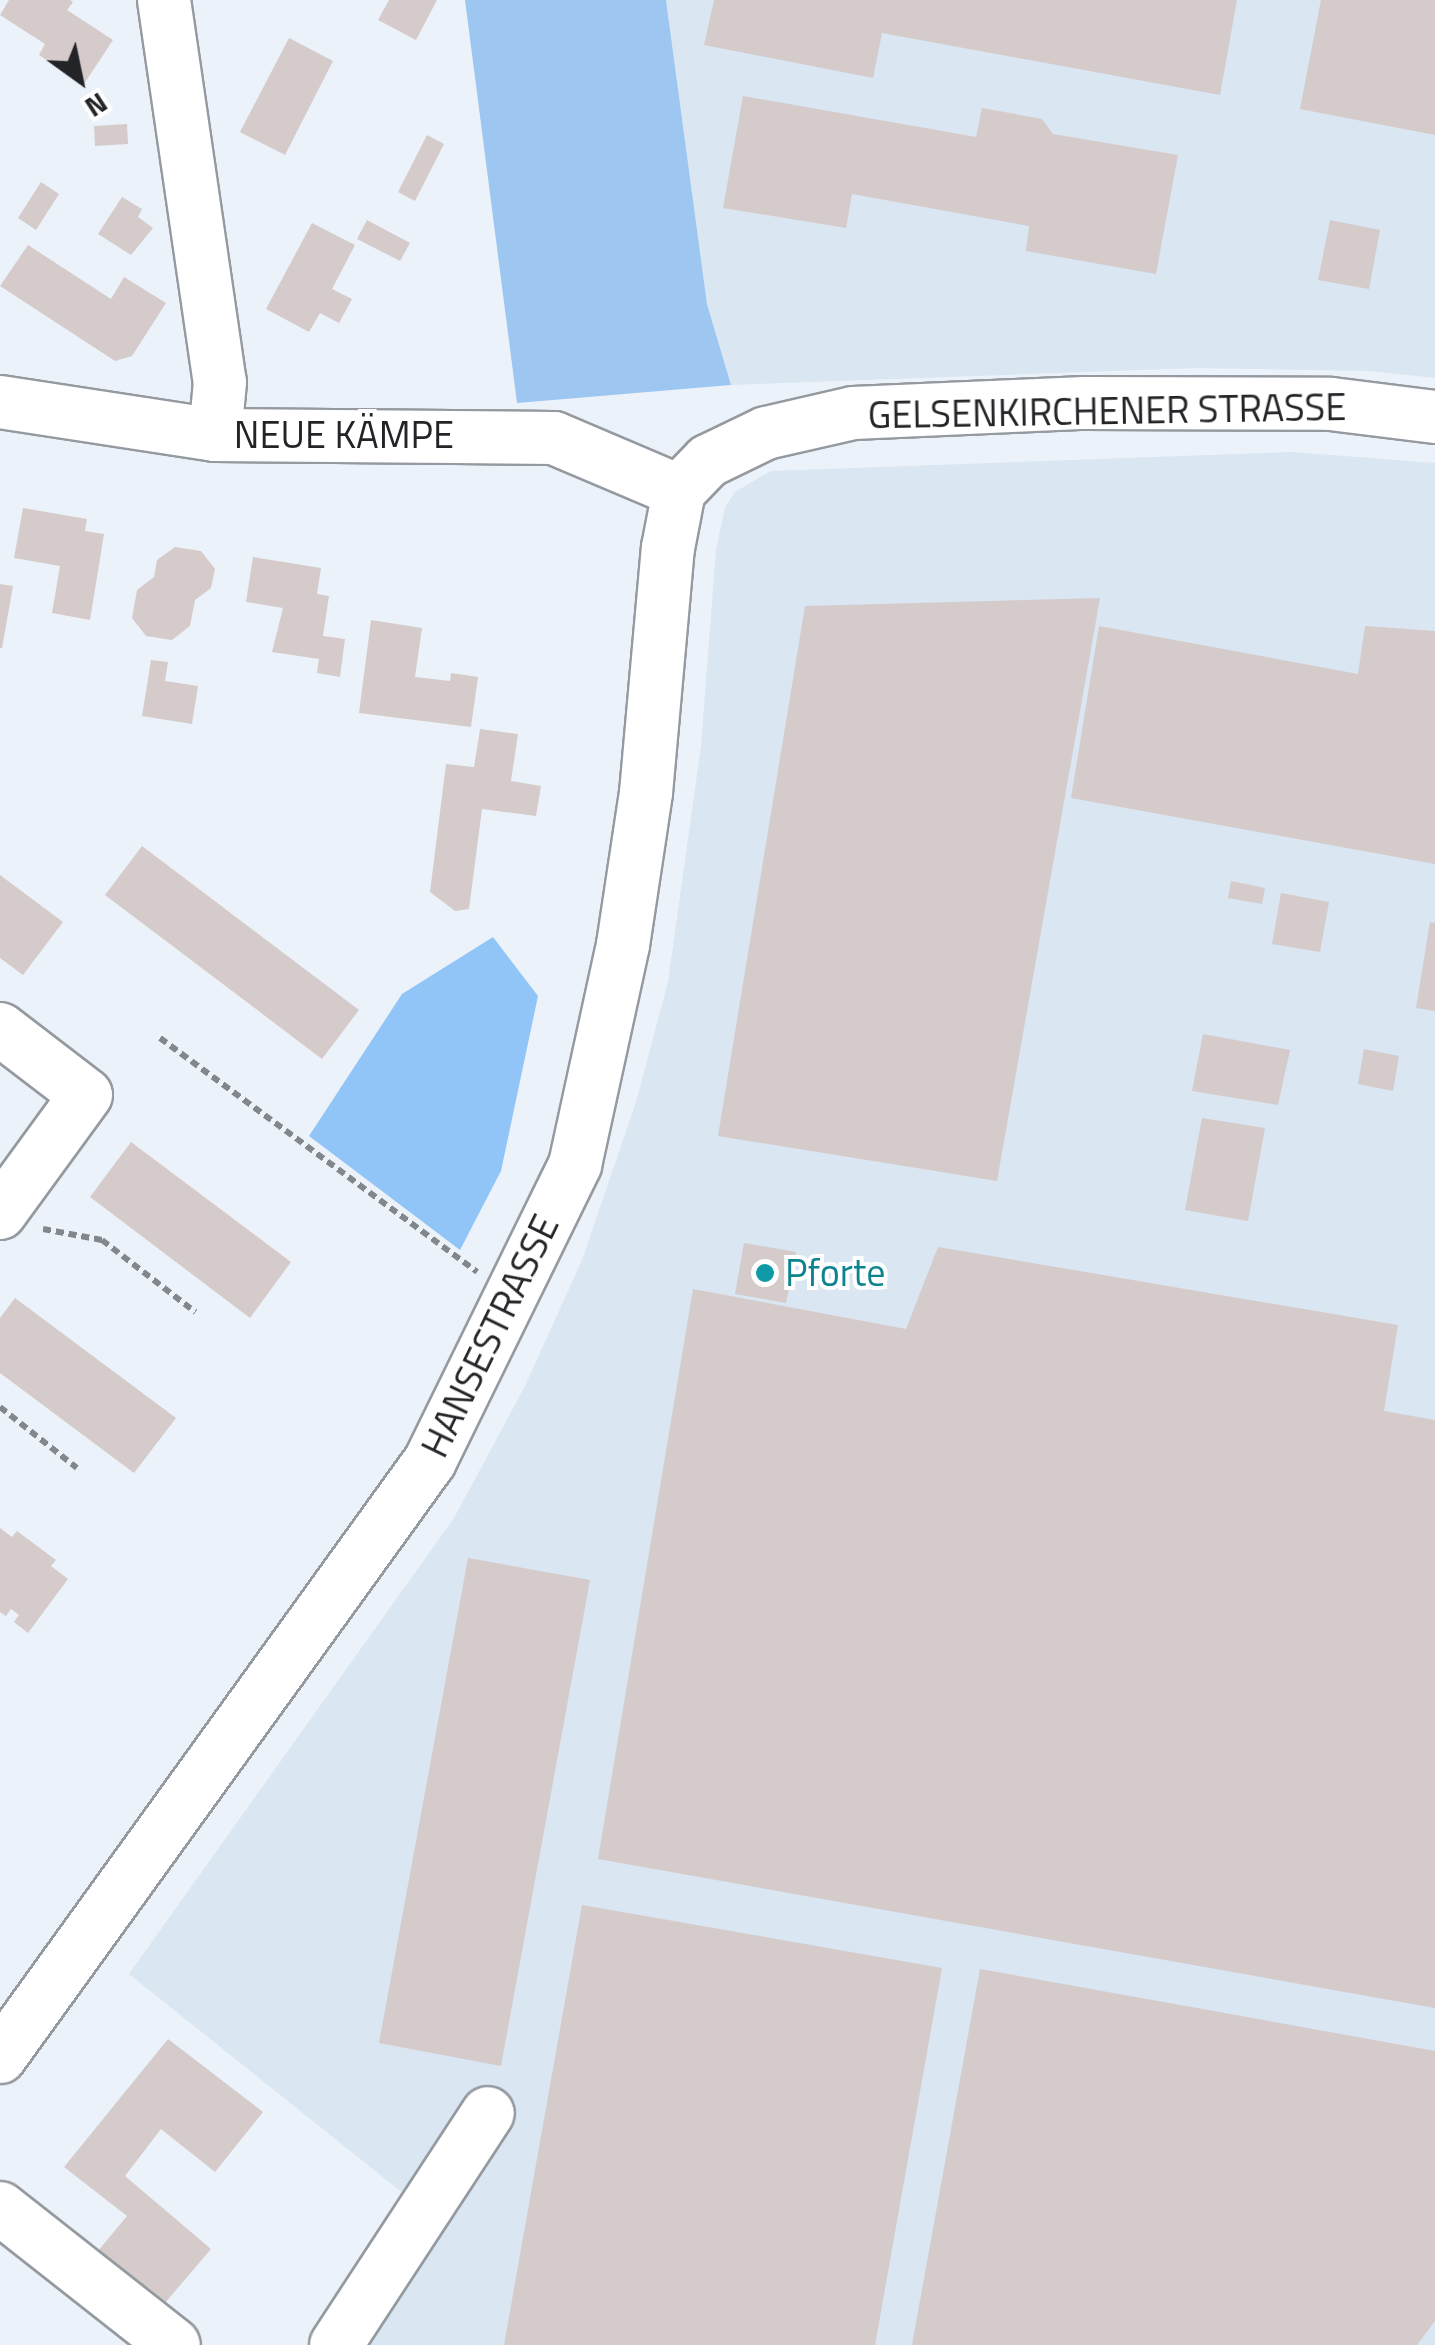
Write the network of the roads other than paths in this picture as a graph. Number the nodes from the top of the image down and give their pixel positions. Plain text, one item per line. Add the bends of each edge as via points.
1 (164, 0) edge
2 (0, 402) edge
3 (1435, 417) edge
4 (215, 435) junction
5 (679, 491) junction
6 (0, 1029) edge
7 (4, 1208) edge
8 (0, 2057) edge
9 (488, 2113) dead end
10 (0, 2208) edge
11 (174, 2345) edge
12 (336, 2345) edge

1 - 4 street via 220,382
2 - 4 street, NEUE KÄMPE
3 - 5 street, GELSENKIRCHENER STRASSE via 1314,404 1085,403 853,413 766,433 708,461
4 - 5 street, NEUE KÄMPE via 554,438
5 - 8 street, HANSESTRASSE via 626,926 575,1165 430,1462
6 - 7 street via 86,1095
9 - 12 street
10 - 11 street

